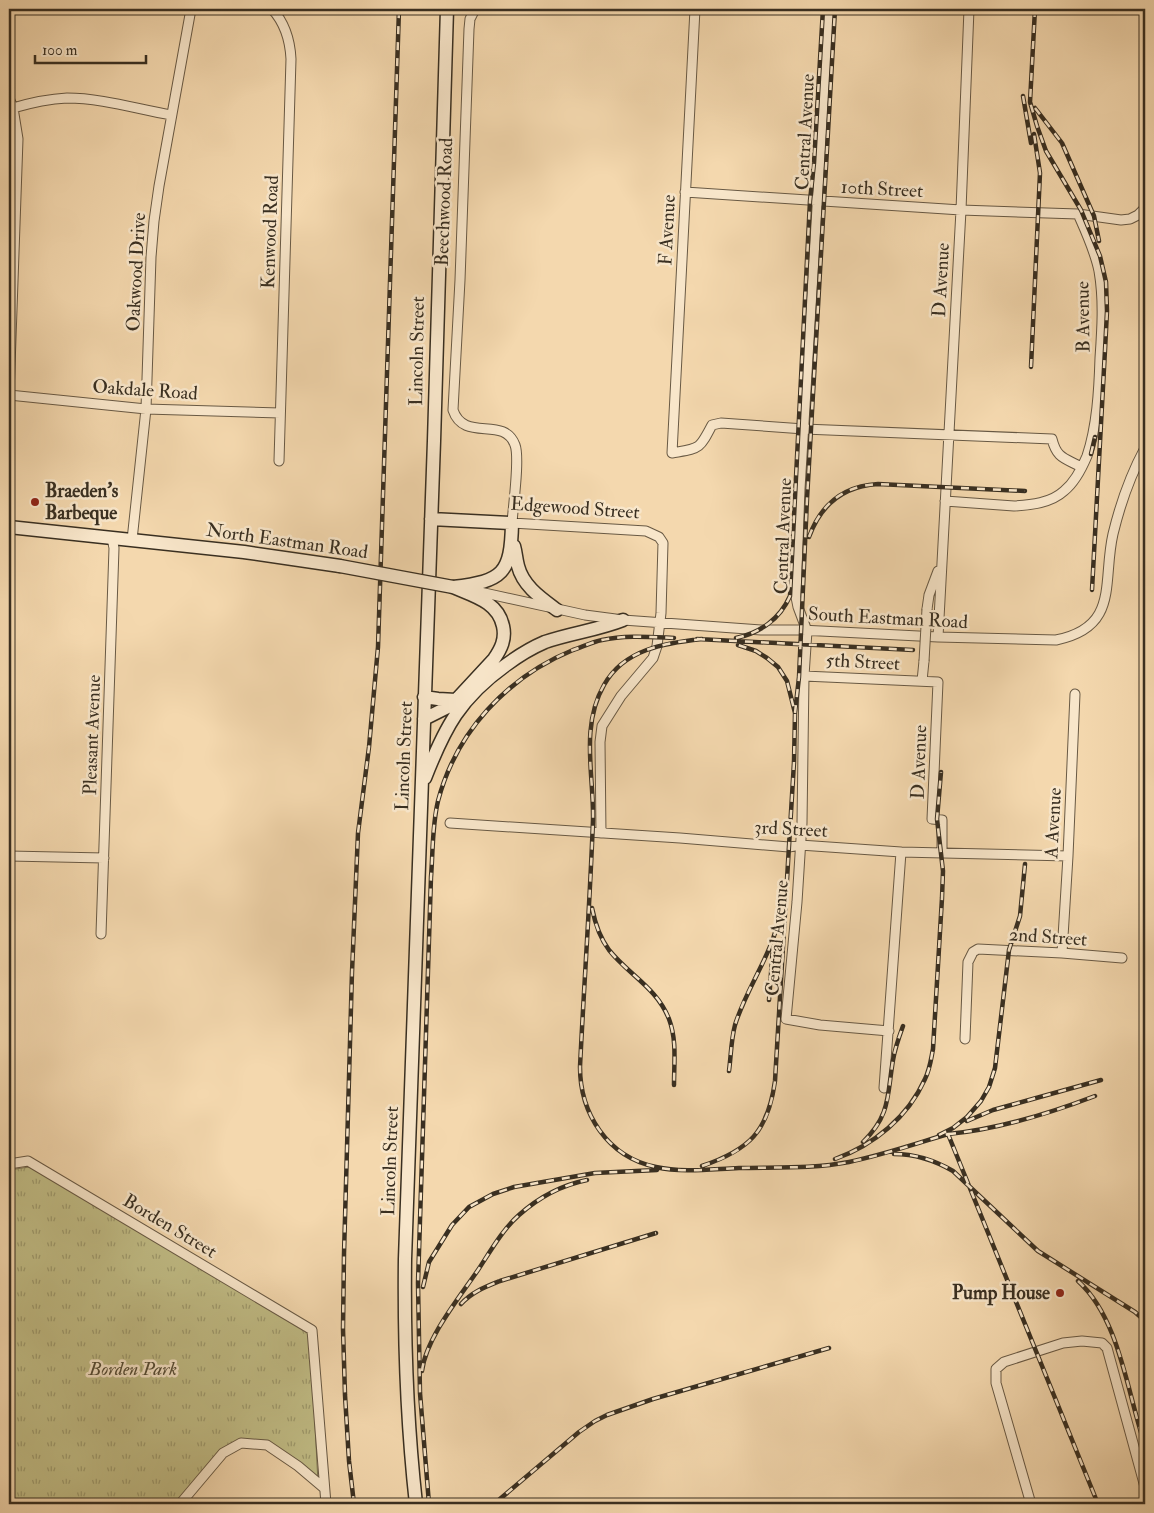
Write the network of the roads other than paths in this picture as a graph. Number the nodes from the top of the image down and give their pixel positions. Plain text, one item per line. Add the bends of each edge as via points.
1 (191, 9) edge
2 (447, 9) edge
3 (475, 9) edge
4 (694, 9) edge
5 (829, 9) edge
6 (969, 9) edge
7 (277, 11) edge
8 (9, 98) edge
9 (13, 108) junction
10 (171, 116) junction
11 (685, 192) junction
12 (817, 201) junction
13 (1145, 208) edge
14 (961, 210) junction
15 (1078, 214) junction
16 (9, 395) edge
17 (146, 409) junction
18 (280, 414) junction
19 (804, 429) junction
20 (949, 435) junction
21 (1145, 448) edge
22 (278, 461) dead end
23 (1081, 466) junction
24 (945, 501) junction
25 (431, 519) junction
26 (9, 527) edge
27 (512, 529) junction
28 (112, 538) junction
29 (132, 540) junction
30 (943, 554) junction
31 (454, 586) junction
32 (556, 610) junction
33 (623, 620) junction
34 (660, 622) junction
35 (807, 631) junction
36 (938, 637) junction
37 (804, 676) junction
38 (922, 681) junction
39 (1075, 694) dead end
40 (424, 697) junction
41 (456, 700) junction
42 (424, 719) junction
43 (422, 788) junction
44 (450, 823) dead end
45 (601, 833) junction
46 (800, 845) junction
47 (901, 852) junction
48 (942, 852) junction
49 (9, 856) edge
50 (1068, 856) junction
51 (104, 858) junction
52 (101, 934) dead end
53 (1062, 953) junction
54 (1122, 958) dead end
55 (889, 1032) junction
56 (965, 1039) dead end
57 (884, 1088) dead end
58 (9, 1164) edge
59 (1145, 1487) edge
60 (324, 1488) junction
61 (180, 1504) edge
62 (326, 1504) edge
63 (416, 1504) edge
64 (1031, 1504) edge

1 - 10 street, Oakwood Drive
2 - 25 main road, Lincoln Street
3 - 27 street, Beechwood Road via 469,29 453,410 462,424 503,431 515,444
4 - 11 street, F Avenue
5 - 12 street, Central Avenue
6 - 14 street, D Avenue
7 - 18 street, Kenwood Road via 289,38 292,59
8 - 9 street
9 - 10 street via 67,98
9 - 16 street via 18,139
10 - 17 street, Oakwood Drive via 154,221
11 - 12 street, 10th Street
11 - 19 street, F Avenue via 672,452 698,448 712,425 721,423
12 - 14 street, 10th Street
12 - 19 street, Central Avenue
13 - 15 street via 1130,219 1121,220
14 - 15 street, 10th Street
14 - 20 street, D Avenue
15 - 23 street, B Avenue via 1094,252 1103,310 1098,394 1092,436
16 - 17 street, Oakdale Road
17 - 18 street, Oakdale Road
17 - 29 street, Oakwood Drive
18 - 22 street, Kenwood Road
19 - 20 street
19 - 35 street, Central Avenue via 796,597
20 - 23 street via 1052,439 1059,455
20 - 24 street, D Avenue
21 - 36 street, South Eastman Road via 1130,481 1113,535 1104,600 1094,622 1072,637 1056,640
23 - 24 street, B Avenue via 1065,491 1052,500 1025,506
24 - 30 street, D Avenue
25 - 27 main road, Edgewood Street
25 - 40 main road, Lincoln Street
26 - 28 main road, North Eastman Road
27 - 31 main road via 507,563 496,577 479,584
27 - 32 main road via 521,576
27 - 34 street, Edgewood Street via 646,531 659,537 664,543
28 - 29 main road, North Eastman Road
28 - 51 street, Pleasant Avenue
29 - 31 main road, North Eastman Road, bridge via 244,552
30 - 36 street, D Avenue
30 - 38 street, D Avenue, bridge via 926,609
31 - 32 street, North Eastman Road
31 - 41 main road via 492,604 502,618 505,634 494,659
32 - 33 street, South Eastman Road
33 - 34 street, South Eastman Road
33 - 43 main road via 545,642 525,652 487,680 466,701 448,727
34 - 35 street, South Eastman Road
34 - 45 street, Edgewood Street via 653,658 620,696 602,726
35 - 36 street, South Eastman Road
35 - 37 street, Central Avenue
37 - 38 street, 5th Street
37 - 46 street, Central Avenue
38 - 48 street, D Avenue via 938,682 932,818 942,820
39 - 50 street, A Avenue
40 - 41 main road
40 - 42 main road, Lincoln Street
41 - 42 main road
42 - 43 main road, Lincoln Street
43 - 63 main road, Lincoln Street via 405,1259 408,1409
44 - 45 street, 3rd Street
45 - 46 street, 3rd Street via 789,847
46 - 47 street, 3rd Street
46 - 55 street, Central Avenue via 786,1019
47 - 48 street
47 - 55 street
48 - 50 street
49 - 51 street
50 - 53 street, A Avenue
51 - 52 street, Pleasant Avenue
53 - 54 street, 2nd Street
53 - 56 street, 2nd Street via 978,949 973,952 968,962
55 - 57 street
58 - 60 street, Borden Street via 28,1161 312,1330
59 - 64 street via 1107,1348 1102,1343 1068,1342 1004,1362 996,1369 996,1383
60 - 61 street via 268,1445 240,1443 223,1453
60 - 62 street

